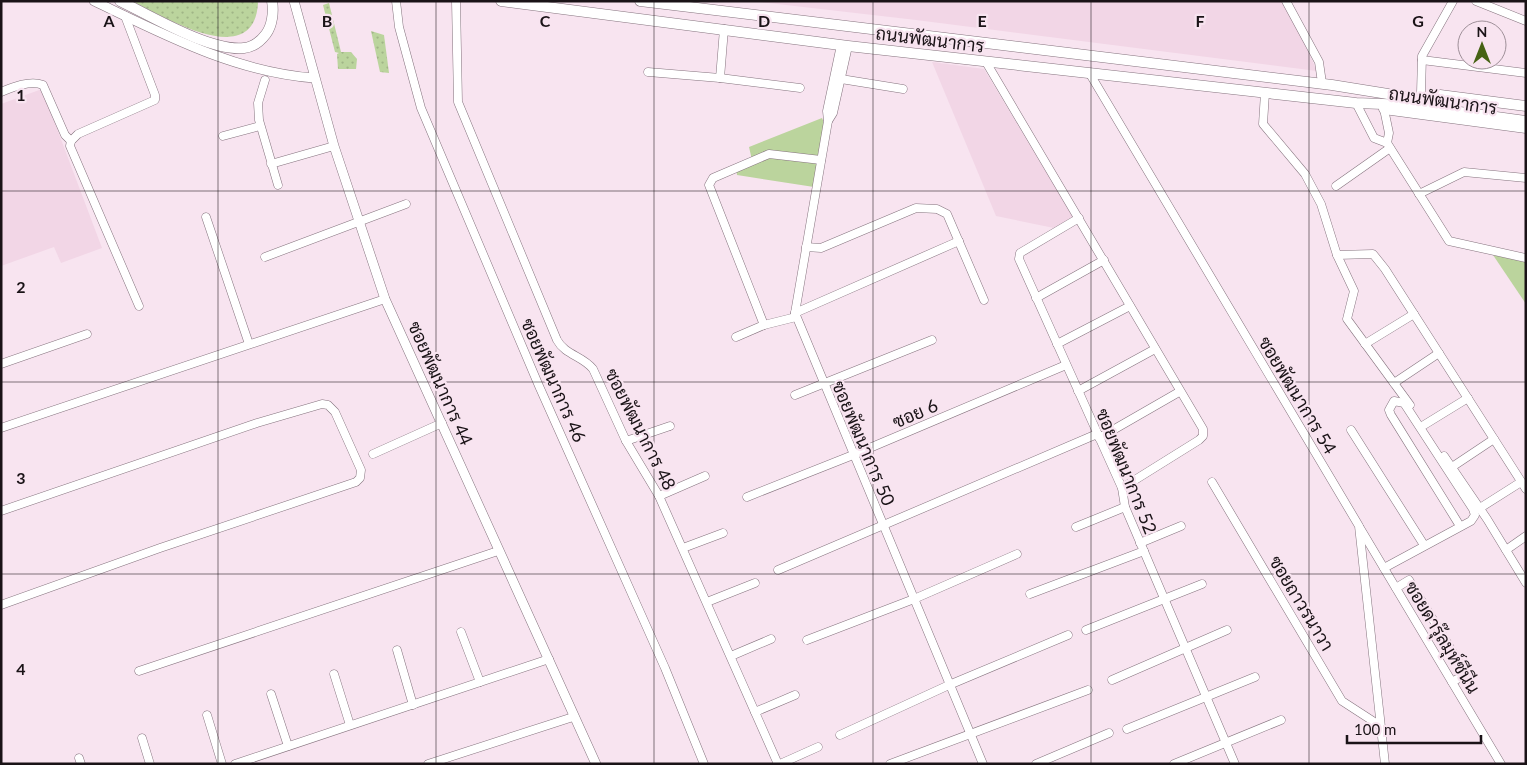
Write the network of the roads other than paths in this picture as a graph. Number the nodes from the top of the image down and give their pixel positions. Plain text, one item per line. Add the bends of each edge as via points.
1 (94, 1) edge
2 (120, 1) edge
3 (272, 1) edge
4 (294, 1) edge
5 (396, 1) edge
6 (456, 1) edge
7 (501, 1) edge
8 (640, 1) edge
9 (1286, 1) edge
10 (1452, 1) edge
11 (1476, 1) edge
12 (125, 16) junction
13 (1526, 21) edge
14 (724, 30) junction
15 (844, 46) junction
16 (1422, 60) junction
17 (986, 62) junction
18 (648, 72) dead end
19 (1526, 73) edge
20 (1090, 74) junction
21 (314, 78) junction
22 (720, 78) junction
23 (841, 79) junction
24 (265, 80) dead end
25 (1322, 83) junction
26 (800, 88) dead end
27 (903, 89) dead end
28 (1364, 89) junction
29 (1, 92) edge
30 (1265, 93) junction
31 (1421, 93) junction
32 (1356, 103) junction
33 (1526, 106) edge
34 (1384, 109) junction
35 (1526, 114) edge
36 (828, 120) junction
37 (1526, 120) edge
38 (260, 126) junction
39 (1526, 128) edge
40 (223, 136) dead end
41 (71, 141) junction
42 (334, 146) junction
43 (1388, 146) junction
44 (821, 160) junction
45 (271, 164) junction
46 (1526, 178) edge
47 (278, 185) dead end
48 (1336, 186) dead end
49 (1419, 194) junction
50 (406, 204) dead end
51 (206, 217) dead end
52 (1079, 218) junction
53 (358, 222) junction
54 (959, 240) junction
55 (806, 247) junction
56 (1337, 255) junction
57 (265, 257) dead end
58 (1526, 258) edge
59 (1104, 260) junction
60 (1036, 298) junction
61 (385, 299) junction
62 (984, 300) dead end
63 (139, 306) dead end
64 (1130, 306) junction
65 (1414, 314) junction
66 (795, 315) junction
67 (764, 325) junction
68 (87, 334) dead end
69 (736, 337) dead end
70 (932, 340) dead end
71 (249, 344) junction
72 (1057, 344) junction
73 (1365, 344) junction
74 (1155, 349) junction
75 (1439, 353) junction
76 (1, 364) edge
77 (1066, 365) junction
78 (1394, 383) junction
79 (824, 384) junction
80 (1078, 391) junction
81 (1179, 392) junction
82 (795, 395) dead end
83 (1468, 398) junction
84 (442, 423) junction
85 (1424, 425) junction
86 (670, 426) dead end
87 (1, 428) edge
88 (1351, 430) dead end
89 (1098, 436) junction
90 (1494, 439) junction
91 (626, 441) junction
92 (373, 454) dead end
93 (853, 455) junction
94 (1452, 467) junction
95 (705, 476) dead end
96 (1212, 482) dead end
97 (1524, 485) edge
98 (1122, 488) junction
99 (659, 496) junction
100 (747, 497) dead end
101 (1125, 507) junction
102 (1480, 508) junction
103 (1, 511) edge
104 (882, 524) junction
105 (1181, 526) dead end
106 (1359, 526) junction
107 (1460, 526) junction
108 (1076, 528) dead end
109 (722, 533) dead end
110 (1526, 536) edge
111 (1424, 545) junction
112 (1142, 547) junction
113 (683, 548) junction
114 (1506, 550) junction
115 (498, 551) junction
116 (1017, 554) dead end
117 (1384, 568) junction
118 (778, 570) dead end
119 (755, 583) dead end
120 (1526, 583) edge
121 (1202, 584) dead end
122 (1396, 588) junction
123 (1030, 594) dead end
124 (914, 599) junction
125 (1164, 599) junction
126 (707, 602) junction
127 (1, 605) edge
128 (1086, 630) dead end
129 (1227, 630) dead end
130 (461, 632) dead end
131 (1068, 636) dead end
132 (771, 639) dead end
133 (807, 640) dead end
134 (1185, 648) junction
135 (397, 650) dead end
136 (731, 656) junction
137 (549, 659) junction
138 (139, 671) dead end
139 (334, 674) dead end
140 (1254, 678) dead end
141 (1112, 680) dead end
142 (480, 682) junction
143 (1452, 682) junction
144 (949, 685) junction
145 (1088, 690) dead end
146 (271, 694) dead end
147 (794, 695) dead end
148 (1206, 697) junction
149 (413, 704) junction
150 (755, 712) junction
151 (207, 715) dead end
152 (573, 717) junction
153 (1281, 720) dead end
154 (350, 725) junction
155 (1379, 725) junction
156 (1127, 729) dead end
157 (1110, 733) dead end
158 (971, 734) junction
159 (840, 735) dead end
160 (142, 738) dead end
161 (1226, 743) junction
162 (288, 746) junction
163 (818, 747) dead end
164 (150, 764) edge
165 (222, 764) edge
166 (235, 764) edge
167 (428, 764) edge
168 (596, 764) edge
169 (704, 764) edge
170 (779, 764) edge
171 (890, 764) edge
172 (983, 764) edge
173 (1036, 764) edge
174 (1174, 764) edge
175 (1235, 764) edge
176 (1385, 764) edge
177 (1501, 764) edge

1 - 12 street
2 - 3 main road via 204,41 246,48 261,40 270,25
4 - 21 street, ซอยพัฒนาการ 44
5 - 169 street, ซอยพัฒนาการ 46 via 399,27 421,108
6 - 91 street, ซอยพัฒนาการ 48 via 458,102 557,340 565,350 593,369
7 - 14 main road, ถนนพัฒนาการ
8 - 25 main road, ถนนพัฒนาการ
9 - 25 street via 1319,62
10 - 16 street
11 - 13 street
12 - 21 street via 224,60
12 - 41 street via 155,100 78,134
14 - 15 main road, ถนนพัฒนาการ
14 - 22 street
15 - 17 main road, ถนนพัฒนาการ
15 - 23 street
15 - 36 street via 827,111
16 - 19 street
16 - 31 street
17 - 20 main road, ถนนพัฒนาการ
17 - 52 street
18 - 22 street
20 - 30 main road, ถนนพัฒนาการ
20 - 106 street, ซอยพัฒนาการ 54
21 - 42 street, ซอยพัฒนาการ 44
22 - 26 street
23 - 27 street
23 - 36 street via 833,113
24 - 38 street via 258,103
25 - 28 main road, ถนนพัฒนาการ
28 - 31 main road, ถนนพัฒนาการ
28 - 35 main road, ถนนพัฒนาการ
29 - 41 street via 14,86 43,85 65,135
30 - 32 main road, ถนนพัฒนาการ
30 - 56 street via 1263,124 1305,174 1321,204
31 - 33 main road, ถนนพัฒนาการ
32 - 34 main road, ถนนพัฒนาการ
32 - 37 main road, ถนนพัฒนาการ
32 - 43 street via 1374,138
34 - 39 main road, ถนนพัฒนาการ
34 - 43 street
36 - 44 street
38 - 40 street
38 - 45 street
41 - 63 street via 73,154
42 - 45 street
42 - 53 street, ซอยพัฒนาการ 44
43 - 48 street
43 - 49 street
44 - 55 street
44 - 67 street via 768,154 713,178 708,185
45 - 47 street
46 - 49 street via 1464,172
49 - 58 street via 1450,242
50 - 53 street
51 - 71 street
52 - 59 street
52 - 60 street, ซอยพัฒนาการ 52 via 1019,255
53 - 57 street
53 - 61 street, ซอยพัฒนาการ 44
54 - 55 street via 947,214 937,209 916,208 821,248
54 - 62 street
54 - 66 street
55 - 66 street
56 - 65 street via 1373,254
56 - 73 street via 1354,291 1347,320
59 - 60 street
59 - 64 street
60 - 72 street, ซอยพัฒนาการ 52
61 - 71 street
61 - 84 street, ซอยพัฒนาการ 44
64 - 72 street
64 - 74 street
65 - 73 street
65 - 75 street
66 - 67 street
66 - 79 street, ซอยพัฒนาการ 50
67 - 69 street
68 - 76 street
70 - 79 street
71 - 87 street
72 - 77 street, ซอยพัฒนาการ 52
73 - 78 street
74 - 80 street
74 - 81 street
75 - 78 street
75 - 83 street
77 - 80 street, ซอยพัฒนาการ 52
77 - 93 street, ซอย 6
78 - 85 street
79 - 82 street
79 - 93 street, ซอยพัฒนาการ 50
80 - 89 street, ซอยพัฒนาการ 52
81 - 89 street
81 - 98 street via 1203,429 1203,436
83 - 85 street
83 - 90 street
84 - 92 street
84 - 115 street, ซอยพัฒนาการ 44
85 - 94 street
86 - 91 street
88 - 111 street
89 - 98 street, ซอยพัฒนาการ 52
89 - 104 street
90 - 94 street
90 - 97 street
91 - 99 street, ซอยพัฒนาการ 48
93 - 100 street, ซอย 6
93 - 104 street, ซอยพัฒนาการ 50
94 - 102 street
95 - 99 street
96 - 155 street, ซอยถาวรนาวา via 1342,701
97 - 102 street
98 - 101 street, ซอยพัฒนาการ 52
99 - 113 street, ซอยพัฒนาการ 48
101 - 108 street
101 - 112 street, ซอยพัฒนาการ 52
102 - 114 street
103 - 127 street via 257,423 322,404 335,412 361,470 356,482
104 - 118 street
104 - 124 street, ซอยพัฒนาการ 50
105 - 112 street
106 - 117 street, ซอยดารุ๊ลมุห์ซีนีน
106 - 155 street, ซอยพัฒนาการ 54
107 - 107 street via 1475,515 1473,508 1404,403 1394,402 1389,410 1391,415
107 - 111 street
109 - 113 street
110 - 114 street
111 - 117 street
112 - 123 street
112 - 125 street, ซอยพัฒนาการ 52
113 - 126 street, ซอยพัฒนาการ 48
114 - 120 street
115 - 137 street, ซอยพัฒนาการ 44
115 - 138 street
116 - 124 street
117 - 122 street, ซอยดารุ๊ลมุห์ซีนีน
119 - 126 street
121 - 125 street
122 - 143 street, ซอยดารุ๊ลมุห์ซีนีน
122 - 143 street via 1409,580 1466,674
124 - 133 street
124 - 144 street, ซอยพัฒนาการ 50
125 - 128 street
125 - 134 street, ซอยพัฒนาการ 52
126 - 136 street, ซอยพัฒนาการ 48
129 - 134 street
130 - 142 street
131 - 144 street
132 - 136 street
134 - 141 street
134 - 148 street, ซอยพัฒนาการ 52
135 - 149 street
136 - 150 street, ซอยพัฒนาการ 48
137 - 142 street
137 - 152 street, ซอยพัฒนาการ 44
139 - 154 street
140 - 148 street
142 - 149 street
143 - 177 street, ซอยดารุ๊ลมุห์ซีนีน
144 - 158 street, ซอยพัฒนาการ 50
144 - 159 street
145 - 158 street
146 - 162 street
147 - 150 street
148 - 156 street
148 - 161 street, ซอยพัฒนาการ 52
149 - 154 street
150 - 170 street, ซอยพัฒนาการ 48
151 - 165 street
152 - 167 street
152 - 168 street, ซอยพัฒนาการ 44
153 - 161 street
154 - 162 street
155 - 176 street, ซอยพัฒนาการ 54
157 - 173 street
158 - 171 street
158 - 172 street, ซอยพัฒนาการ 50
160 - 164 street
161 - 174 street
161 - 175 street, ซอยพัฒนาการ 52
162 - 166 street
163 - 170 street

